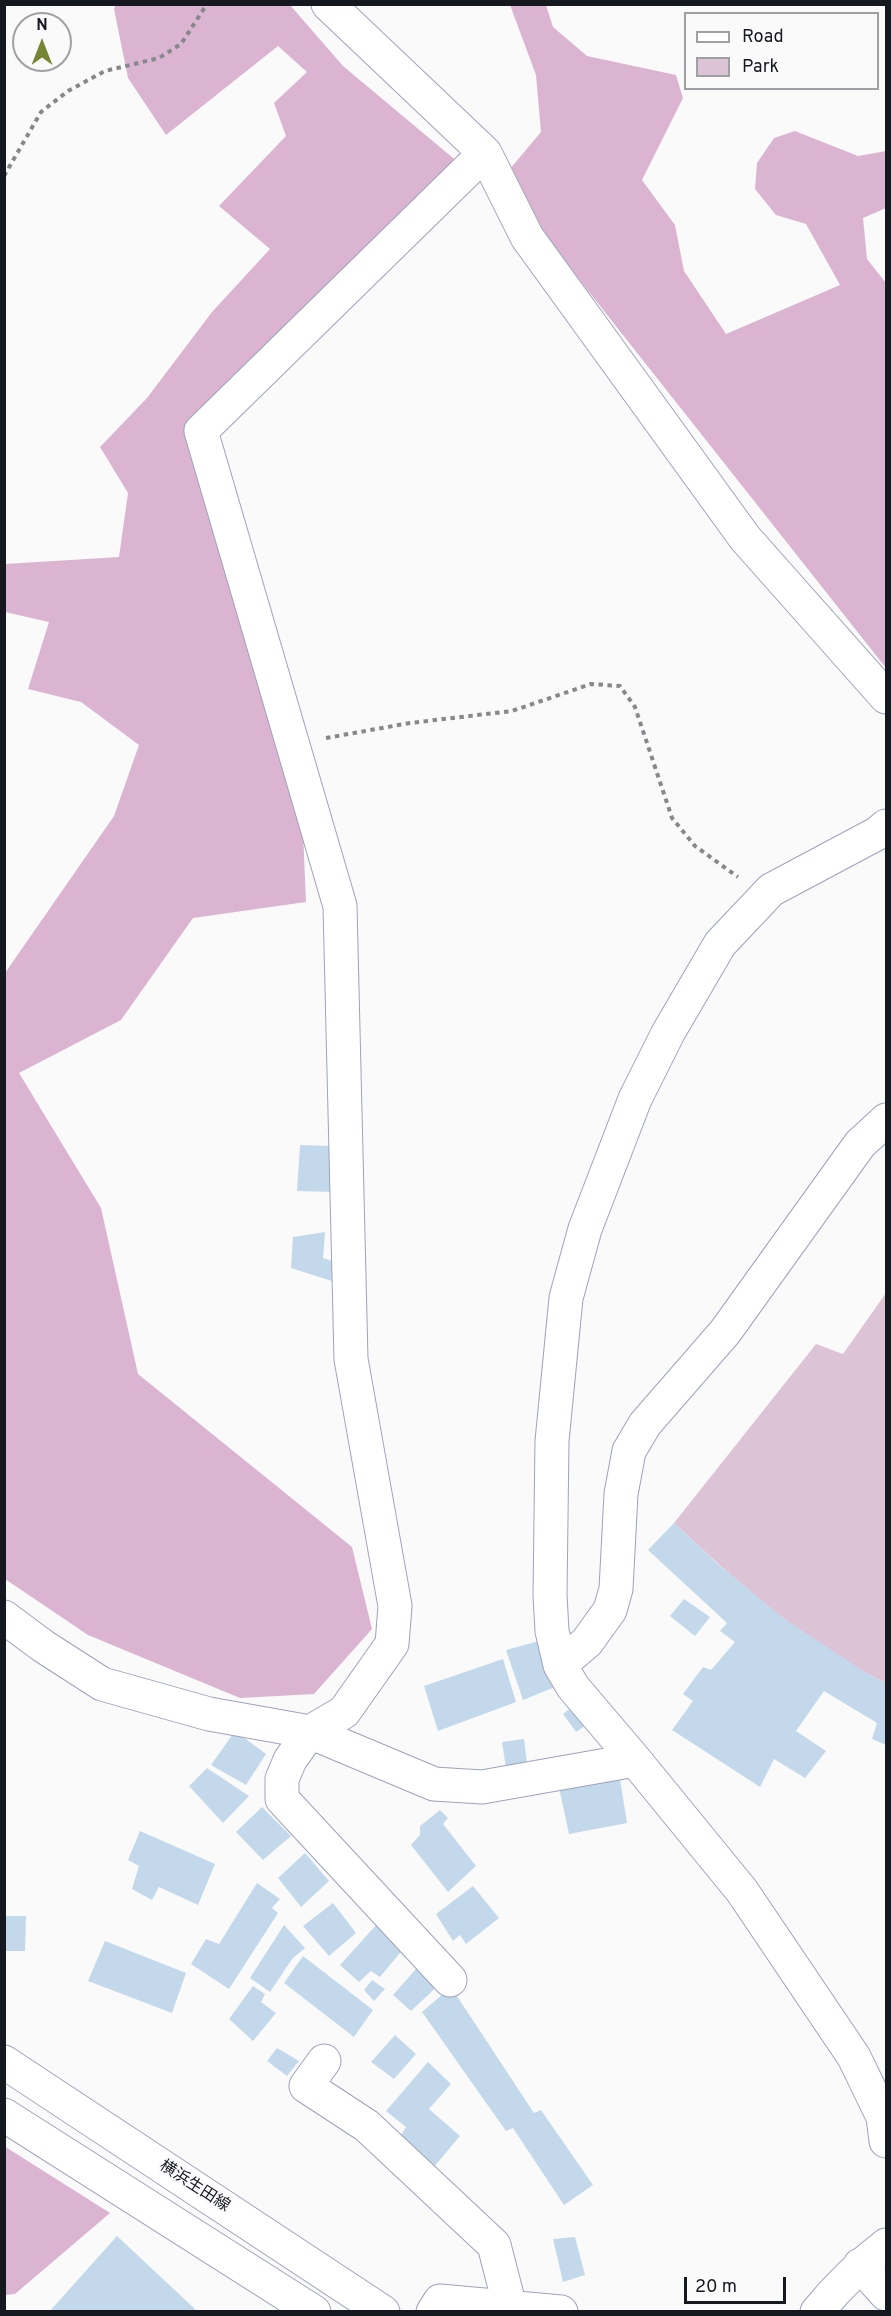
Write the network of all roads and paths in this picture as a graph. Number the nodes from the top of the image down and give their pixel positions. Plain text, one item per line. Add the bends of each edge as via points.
1 (207, 4) edge
2 (328, 4) edge
3 (484, 153) junction
4 (4, 176) edge
5 (886, 698) edge
6 (292, 743) junction
7 (886, 826) edge
8 (771, 890) junction
9 (886, 1120) edge
10 (4, 1617) edge
11 (560, 1665) junction
12 (310, 1732) junction
13 (635, 1760) junction
14 (450, 1980) dead end
15 (324, 2061) dead end
16 (4, 2062) edge
17 (4, 2115) edge
18 (886, 2140) edge
19 (886, 2245) edge
20 (860, 2265) junction
21 (886, 2294) edge
22 (510, 2307) junction
23 (314, 2312) edge
24 (383, 2312) edge
25 (433, 2312) edge
26 (561, 2312) edge
27 (817, 2312) edge

1 - 4 path via 181,44 159,58 105,71 68,91 42,112
2 - 3 street
3 - 5 street via 527,237 745,538
3 - 6 street via 201,431
6 - 8 path via 512,711 591,684 620,686 635,708 672,818 695,846 740,879
6 - 12 street via 340,906 351,1359 395,1606 392,1644 344,1712
7 - 8 street
8 - 11 street via 720,944 668,1033 635,1099 585,1229 566,1298 552,1441 550,1595 552,1631
9 - 11 street via 860,1144 725,1332 645,1424 629,1451 621,1494 616,1589 609,1610 587,1642
10 - 12 street via 102,1684 209,1714
11 - 13 street via 573,1687
12 - 13 street via 434,1784 482,1787
12 - 14 street via 282,1779 282,1799
13 - 18 street via 742,1891 854,2056 883,2117
15 - 22 street via 306,2086 367,2126 494,2245
16 - 24 street, 横浜生田線
17 - 23 street
19 - 20 street
20 - 21 street
20 - 27 street
22 - 25 street via 440,2301
22 - 26 street

